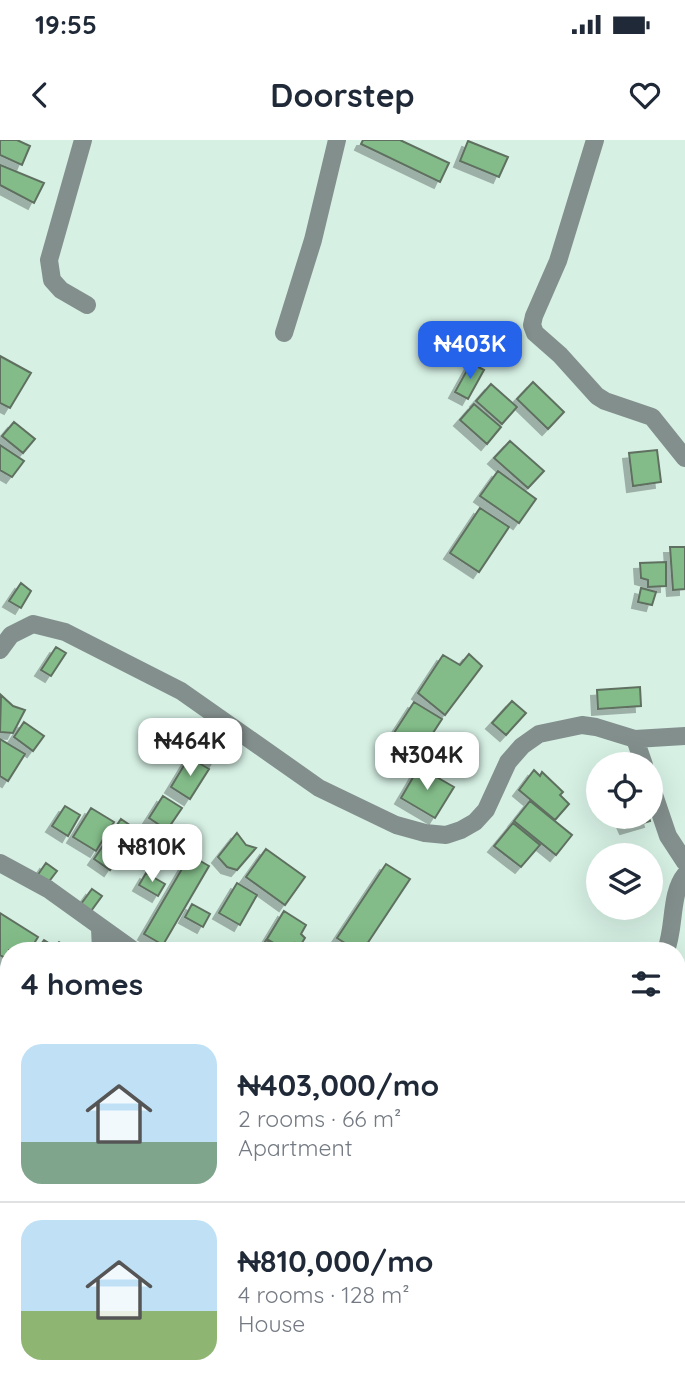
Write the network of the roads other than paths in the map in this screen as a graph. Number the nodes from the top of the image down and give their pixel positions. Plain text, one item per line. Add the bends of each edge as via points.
1 (83, 140) edge
2 (337, 140) edge
3 (596, 140) edge
4 (87, 305) dead end
5 (284, 333) dead end
6 (685, 458) edge
7 (0, 650) edge
8 (685, 736) edge
9 (635, 739) junction
10 (640, 752) edge
11 (663, 821) edge
12 (685, 862) edge
13 (0, 863) edge
14 (685, 875) edge
15 (100, 928) junction
16 (101, 942) edge
17 (115, 942) edge
18 (670, 942) edge

1 - 4 street via 49,260 52,280
2 - 5 street
3 - 6 street via 558,261 532,325 597,396 652,417
7 - 9 street via 11,635 33,624 65,632 181,691 319,788 397,825 425,833 446,835 475,822 486,810 508,762 539,734 582,725
8 - 9 street
9 - 10 street
11 - 12 street
13 - 15 street via 48,889
14 - 18 street via 676,895
15 - 16 street
15 - 17 street

